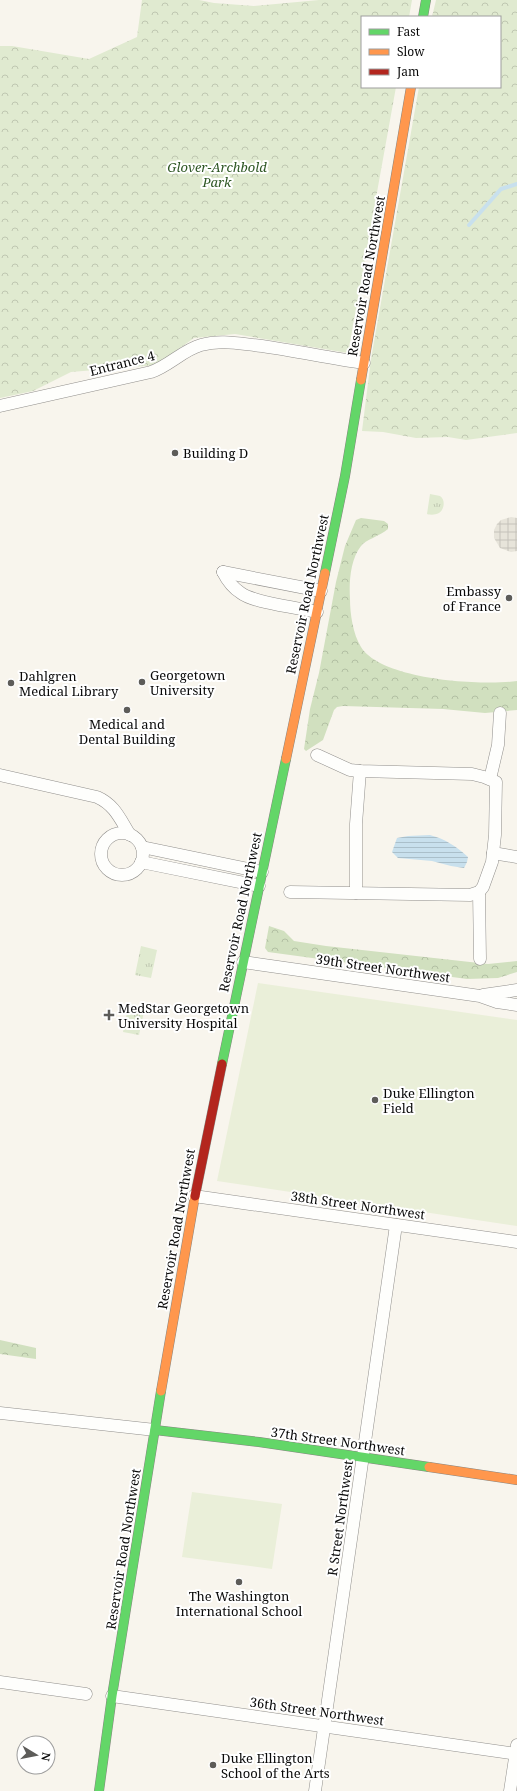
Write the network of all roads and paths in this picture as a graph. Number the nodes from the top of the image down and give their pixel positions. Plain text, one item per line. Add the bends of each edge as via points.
1 (426, 0) edge
2 (423, 16) edge
3 (411, 88) edge
4 (364, 363) junction
5 (0, 406) edge
6 (321, 591) junction
7 (317, 612) junction
8 (500, 712) dead end
9 (317, 755) dead end
10 (360, 771) junction
11 (0, 775) edge
12 (490, 779) junction
13 (130, 834) junction
14 (142, 847) junction
15 (493, 853) junction
16 (517, 857) edge
17 (141, 862) junction
18 (262, 872) junction
19 (259, 886) junction
20 (290, 892) dead end
21 (479, 892) junction
22 (356, 893) junction
23 (480, 959) dead end
24 (244, 962) junction
25 (517, 990) edge
26 (480, 996) junction
27 (517, 1005) edge
28 (194, 1196) junction
29 (396, 1225) junction
30 (517, 1242) edge
31 (0, 1413) edge
32 (155, 1430) junction
33 (362, 1458) junction
34 (517, 1480) edge
35 (0, 1682) edge
36 (86, 1694) dead end
37 (112, 1696) junction
38 (324, 1726) junction
39 (517, 1750) edge
40 (99, 1791) edge
41 (315, 1791) edge
42 (510, 1791) edge

1 - 2 main road
3 - 4 main road, Reservoir Road Northwest
4 - 5 street, Entrance 4 via 216,342 199,345 151,372
4 - 6 main road, Reservoir Road Northwest via 350,450
6 - 7 main road, Reservoir Road Northwest
6 - 7 street via 223,572 241,594 252,599
7 - 18 main road, Reservoir Road Northwest
8 - 12 street via 498,745
9 - 10 street via 350,770
10 - 12 street via 472,774
10 - 22 street via 356,824
11 - 13 street via 97,797 115,810
12 - 15 street via 496,782
13 - 14 street
13 - 17 street via 115,834 106,839 100,854 103,865 110,872 122,876 132,873
14 - 17 street
14 - 18 street
15 - 16 street
15 - 21 street via 488,875
17 - 19 street
18 - 19 main road, Reservoir Road Northwest
19 - 24 main road, Reservoir Road Northwest
20 - 22 street
21 - 22 street via 470,895
21 - 23 street
24 - 26 street, 39th Street Northwest
24 - 28 main road, Reservoir Road Northwest
25 - 26 street
26 - 27 street, 39th Street Northwest
28 - 29 street, 38th Street Northwest
28 - 32 main road, Reservoir Road Northwest
29 - 30 street, 38th Street Northwest
29 - 33 street, R Street Northwest
31 - 32 street
32 - 33 main road, 37th Street Northwest via 259,1442
32 - 37 main road, Reservoir Road Northwest
33 - 34 main road, 37th Street Northwest
33 - 38 street, R Street Northwest
35 - 36 street
37 - 38 street, 36th Street Northwest
37 - 40 main road, Reservoir Road Northwest
38 - 39 street, 36th Street Northwest
38 - 41 street, R Street Northwest
39 - 42 street

